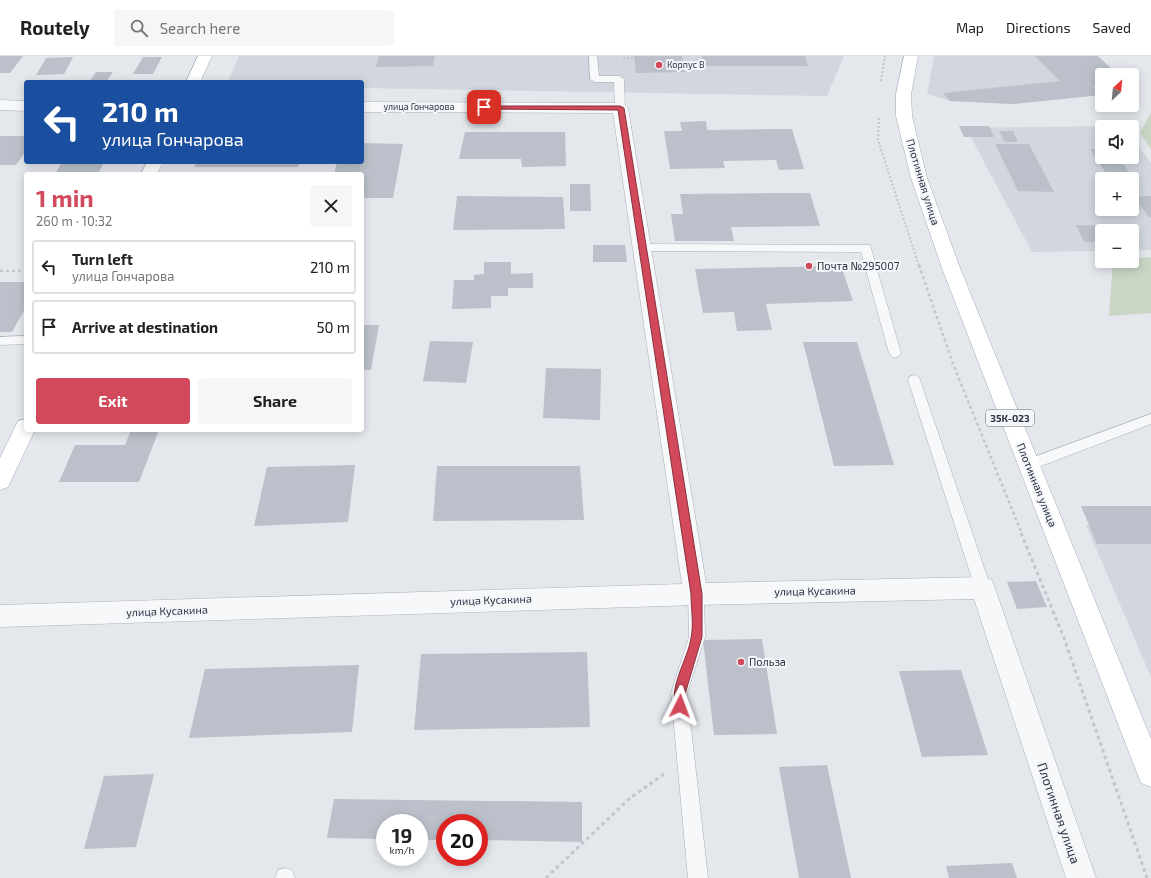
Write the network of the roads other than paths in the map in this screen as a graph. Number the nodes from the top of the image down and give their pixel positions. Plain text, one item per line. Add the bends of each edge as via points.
1 (205, 56) edge
2 (593, 56) edge
3 (911, 56) edge
4 (194, 80) edge
5 (0, 105) edge
6 (24, 106) edge
7 (364, 107) edge
8 (620, 108) junction
9 (642, 248) junction
10 (24, 340) edge
11 (0, 341) edge
12 (895, 353) dead end
13 (914, 380) dead end
14 (1151, 420) edge
15 (24, 431) edge
16 (1028, 465) junction
17 (0, 480) edge
18 (983, 588) junction
19 (696, 594) junction
20 (0, 616) edge
21 (1151, 773) edge
22 (698, 878) edge
23 (1082, 878) edge

1 - 4 main road
2 - 8 lane via 595,79 619,79
3 - 16 main road, Плотинная улица / 35К-023 via 905,75 904,114 913,159
5 - 6 street
7 - 8 street, улица Гончарова
8 - 9 street
9 - 12 lane via 866,248
9 - 19 street
10 - 11 lane
13 - 18 lane
14 - 16 lane
15 - 17 main road
16 - 21 main road, Плотинная улица / 35К-023
18 - 19 street, улица Кусакина
18 - 23 street, Плотинная улица
19 - 20 street, улица Кусакина
19 - 22 lane via 697,637 679,694

